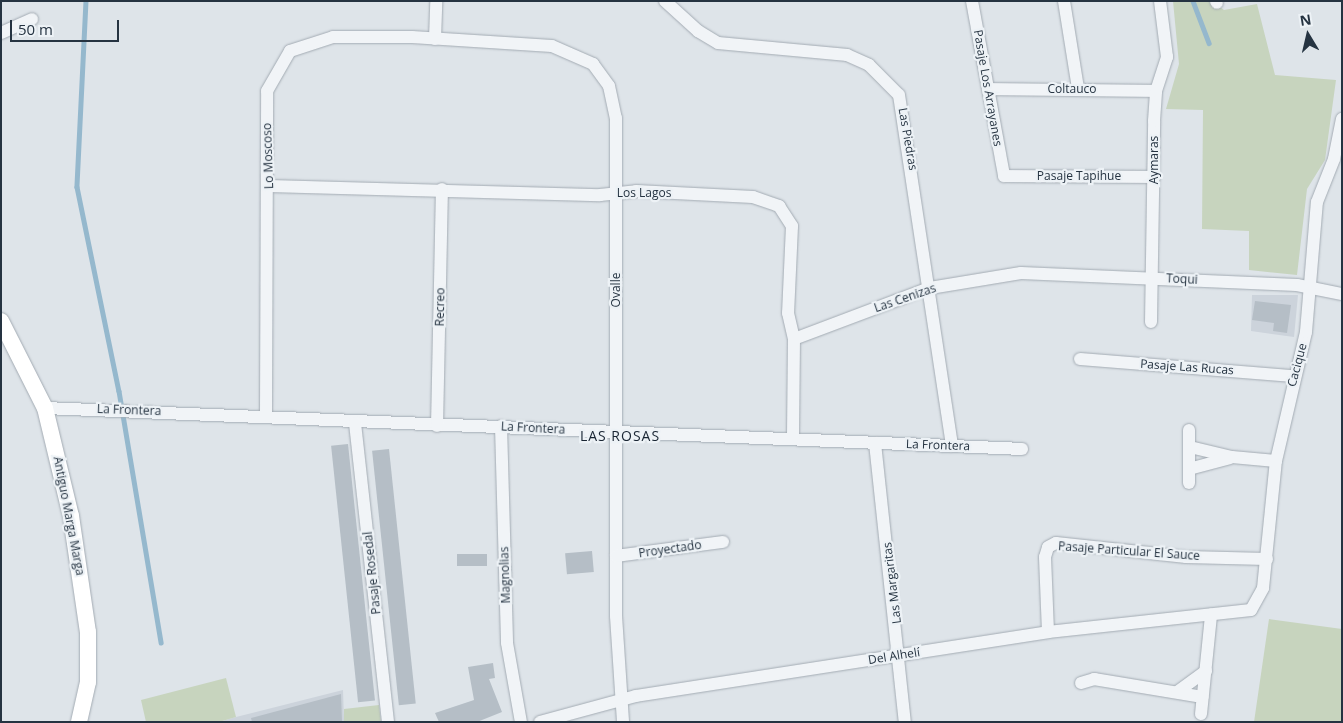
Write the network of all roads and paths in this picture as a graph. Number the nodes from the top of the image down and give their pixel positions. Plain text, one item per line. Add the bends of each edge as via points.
1 (436, 1) edge
2 (665, 1) edge
3 (972, 1) edge
4 (1064, 1) edge
5 (1160, 1) edge
6 (32, 19) dead end
7 (1, 32) edge
8 (435, 39) junction
9 (1078, 88) junction
10 (989, 89) junction
11 (1156, 90) junction
12 (1342, 119) edge
13 (1004, 176) joint
14 (1154, 177) junction
15 (269, 186) junction
16 (442, 189) junction
17 (617, 193) junction
18 (1021, 274) joint
19 (1153, 278) junction
20 (930, 288) junction
21 (1308, 289) junction
22 (1342, 294) edge
23 (1, 321) edge
24 (1151, 322) dead end
25 (794, 339) junction
26 (1080, 359) dead end
27 (1293, 376) junction
28 (45, 408) junction
29 (266, 415) junction
30 (356, 423) junction
31 (437, 426) junction
32 (501, 426) junction
33 (1189, 430) dead end
34 (615, 432) junction
35 (793, 439) junction
36 (875, 443) junction
37 (952, 446) junction
38 (1190, 447) junction
39 (1022, 449) dead end
40 (1232, 457) junction
41 (1276, 461) junction
42 (1189, 469) junction
43 (1189, 483) dead end
44 (723, 542) dead end
45 (616, 556) junction
46 (1266, 558) junction
47 (1251, 610) joint
48 (1211, 615) junction
49 (1048, 632) junction
50 (900, 655) junction
51 (1206, 671) junction
52 (1080, 683) dead end
53 (1177, 692) junction
54 (1203, 697) junction
55 (620, 699) junction
56 (1201, 714) dead end
57 (79, 722) edge
58 (388, 722) edge
59 (521, 722) edge
60 (540, 722) edge
61 (623, 722) edge
62 (905, 722) edge

1 - 8 street
2 - 20 street, Las Piedras via 675,14 718,43 847,55 869,64 888,81 905,112
3 - 10 street, Pasaje Los Arrayanes
4 - 9 street
5 - 11 street, Aymaras via 1167,57
6 - 7 street
8 - 15 street, Lo Moscoso via 333,37 290,52 267,91
8 - 17 street, Ovalle via 552,46 594,64 614,104
9 - 10 street, Coltauco
9 - 11 street, Coltauco
10 - 13 street, Pasaje Los Arrayanes
11 - 14 street, Aymaras
12 - 21 street, Cacique via 1334,159 1318,202
13 - 14 street, Pasaje Tapihue
14 - 19 street, Aymaras
15 - 16 street, Los Lagos
15 - 29 street, Lo Moscoso
16 - 17 street, Los Lagos
16 - 31 street, Recreo
17 - 25 street, Los Lagos via 753,197 779,206 792,226 788,313
17 - 34 street, Ovalle
18 - 19 street, Toqui
18 - 20 street, Las Cenizas
19 - 21 street, Toqui
19 - 24 street, Aymaras
20 - 25 street, Las Cenizas
20 - 37 street, Las Piedras
21 - 22 street, Toqui
21 - 27 street, Cacique via 1306,332
23 - 28 street, Antiguo Marga Marga
25 - 35 street, Los Lagos
26 - 27 street, Pasaje Las Rucas
27 - 41 street, Cacique
28 - 29 street, La Frontera
28 - 57 street, Antiguo Marga Marga via 71,516 88,632 88,682
29 - 30 street, La Frontera
30 - 31 street, La Frontera
30 - 58 street, Pasaje Rosedal
31 - 32 street, La Frontera
32 - 34 street, La Frontera
32 - 59 street, Magnolias via 508,643
33 - 38 street
34 - 35 street, La Frontera
34 - 45 street, Ovalle
35 - 36 street, La Frontera
36 - 37 street, La Frontera
36 - 50 street, Las Margaritas
37 - 39 street, La Frontera
38 - 40 street
38 - 42 street
40 - 41 street
40 - 42 street
41 - 46 street, Cacique
42 - 43 street
44 - 45 street, Proyectado
45 - 55 street, Ovalle
46 - 47 street, Cacique via 1258,604
46 - 49 street, Pasaje Particular El Sauce via 1186,557 1056,543 1048,547 1045,557
47 - 48 street, Del Alhelí
48 - 49 street, Del Alhelí
48 - 51 street
49 - 50 street, Del Alhelí
50 - 55 street, Del Alhelí
50 - 62 street, Las Margaritas
51 - 53 street
51 - 54 street
52 - 53 street via 1094,679
53 - 54 street
54 - 56 street
55 - 60 street, Del Alhelí
55 - 61 street, Ovalle

